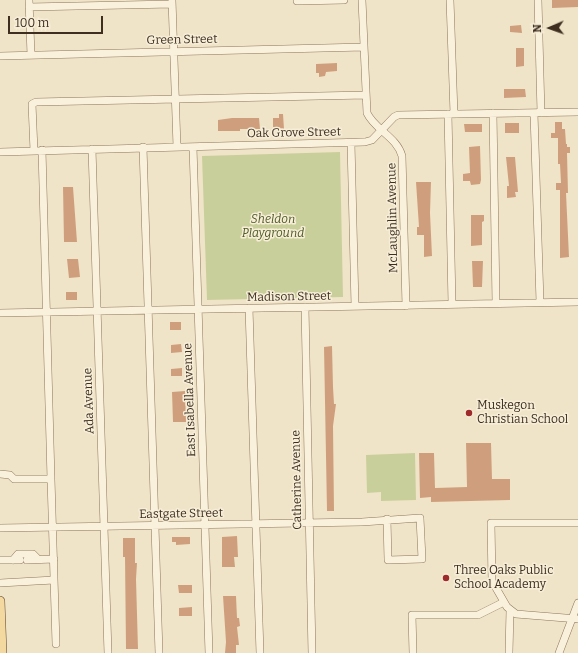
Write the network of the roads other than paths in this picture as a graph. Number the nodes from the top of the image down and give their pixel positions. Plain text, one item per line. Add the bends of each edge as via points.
1 (344, 0) edge
2 (362, 0) edge
3 (450, 0) edge
4 (538, 0) edge
5 (172, 2) edge
6 (297, 2) dead end
7 (29, 4) edge
8 (364, 47) junction
9 (174, 51) junction
10 (31, 55) junction
11 (0, 56) edge
12 (366, 95) junction
13 (176, 99) junction
14 (578, 112) edge
15 (493, 113) junction
16 (538, 113) junction
17 (451, 114) junction
18 (381, 130) junction
19 (351, 143) junction
20 (143, 147) junction
21 (177, 147) junction
22 (193, 147) junction
23 (92, 149) junction
24 (42, 150) junction
25 (34, 151) junction
26 (0, 152) edge
27 (540, 302) junction
28 (578, 302) edge
29 (496, 303) junction
30 (452, 304) junction
31 (355, 306) junction
32 (406, 306) junction
33 (305, 307) junction
34 (249, 308) junction
35 (198, 309) junction
36 (148, 310) junction
37 (97, 311) junction
38 (47, 312) junction
39 (0, 313) edge
40 (0, 474) edge
41 (51, 479) junction
42 (387, 519) junction
43 (309, 523) junction
44 (578, 523) edge
45 (255, 524) junction
46 (154, 525) junction
47 (205, 525) junction
48 (104, 526) junction
49 (54, 527) junction
50 (0, 528) edge
51 (38, 559) junction
52 (54, 559) junction
53 (0, 560) edge
54 (20, 560) junction
55 (54, 580) junction
56 (0, 583) edge
57 (0, 601) edge
58 (504, 602) junction
59 (578, 603) edge
60 (510, 610) junction
61 (575, 618) edge
62 (56, 644) dead end
63 (2, 653) edge
64 (108, 653) edge
65 (159, 653) edge
66 (209, 653) edge
67 (260, 653) edge
68 (312, 653) edge
69 (413, 653) edge
70 (509, 653) edge
71 (559, 653) edge

1 - 6 street
2 - 8 street, McLaughlin Avenue
3 - 17 street
4 - 16 street
5 - 7 street
5 - 9 street
7 - 10 street
8 - 9 street, Green Street
8 - 12 street, McLaughlin Avenue
9 - 10 street, Green Street
9 - 13 street
10 - 11 street, Green Street
12 - 13 street
12 - 18 street, McLaughlin Avenue via 367,113
13 - 21 street
13 - 25 street via 33,102
14 - 16 street, Oak Grove Street
15 - 16 street, Oak Grove Street
15 - 17 street, Oak Grove Street
15 - 29 street
16 - 27 street
17 - 18 street, Oak Grove Street via 398,115
17 - 30 street
18 - 19 street, Oak Grove Street via 370,141
18 - 32 street, McLaughlin Avenue via 399,147 402,156
19 - 22 street, Oak Grove Street
19 - 31 street
20 - 21 street, Oak Grove Street
20 - 23 street, Oak Grove Street
20 - 36 street
21 - 22 street, Oak Grove Street
22 - 35 street, East Isabella Avenue
23 - 24 street, Oak Grove Street
23 - 37 street, Ada Avenue
24 - 25 street, Oak Grove Street
24 - 38 street
25 - 26 street, Oak Grove Street
27 - 28 street, Madison Street
27 - 29 street, Madison Street
29 - 30 street, Madison Street
30 - 32 street, Madison Street
31 - 32 street, Madison Street
31 - 33 street, Madison Street
33 - 34 street, Madison Street
33 - 43 street, Catherine Avenue
34 - 35 street, Madison Street
34 - 45 street
35 - 36 street, Madison Street
35 - 47 street, East Isabella Avenue
36 - 37 street, Madison Street
36 - 46 street
37 - 38 street, Madison Street
37 - 48 street, Ada Avenue
38 - 39 street, Madison Street
38 - 41 street
40 - 41 street via 14,478
41 - 49 street
42 - 42 street, Eastgate Street via 420,518 422,559 388,560
42 - 43 street, Eastgate Street
43 - 45 street, Eastgate Street
43 - 68 street, Catherine Avenue
44 - 58 street via 491,523 492,581
45 - 47 street, Eastgate Street
45 - 67 street
46 - 47 street, Eastgate Street
46 - 48 street, Eastgate Street
46 - 65 street
47 - 66 street, East Isabella Avenue
48 - 49 street, Eastgate Street
48 - 64 street, Ada Avenue
49 - 50 street, Eastgate Street
49 - 52 street
51 - 52 street
51 - 54 street
51 - 54 street via 33,554 18,554
52 - 55 street
53 - 54 street
55 - 56 street
55 - 62 street
57 - 63 main road
58 - 60 street
58 - 69 street via 478,615 412,615
59 - 61 street
60 - 61 street via 516,614
60 - 70 street
61 - 71 street

